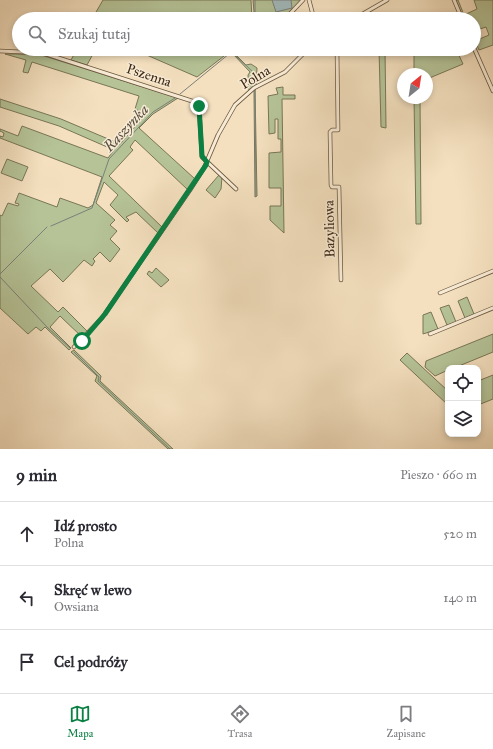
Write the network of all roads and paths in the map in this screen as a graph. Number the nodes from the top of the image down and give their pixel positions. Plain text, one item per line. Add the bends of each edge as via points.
1 (303, 0) edge
2 (309, 0) edge
3 (387, 0) edge
4 (454, 0) edge
5 (291, 12) edge
6 (312, 12) edge
7 (366, 12) edge
8 (459, 12) edge
9 (0, 51) edge
10 (12, 52) edge
11 (52, 56) edge
12 (301, 56) edge
13 (337, 56) edge
14 (478, 56) edge
15 (493, 91) edge
16 (207, 162) junction
17 (236, 189) dead end
18 (493, 271) edge
19 (340, 280) dead end
20 (440, 293) dead end
21 (493, 308) edge
22 (430, 334) dead end
23 (74, 348) dead end

1 - 5 street
2 - 6 street
3 - 7 street
4 - 8 street
9 - 10 street, Pszenna
11 - 16 street, Pszenna via 192,101 199,106 202,156
12 - 16 street, Polna via 282,74 254,88 238,101 222,127
13 - 19 street, Bazyliowa via 338,130 330,131 330,155 331,185 339,187
14 - 15 street
16 - 17 street
16 - 23 street, Polna via 105,314
18 - 20 street
21 - 22 street

